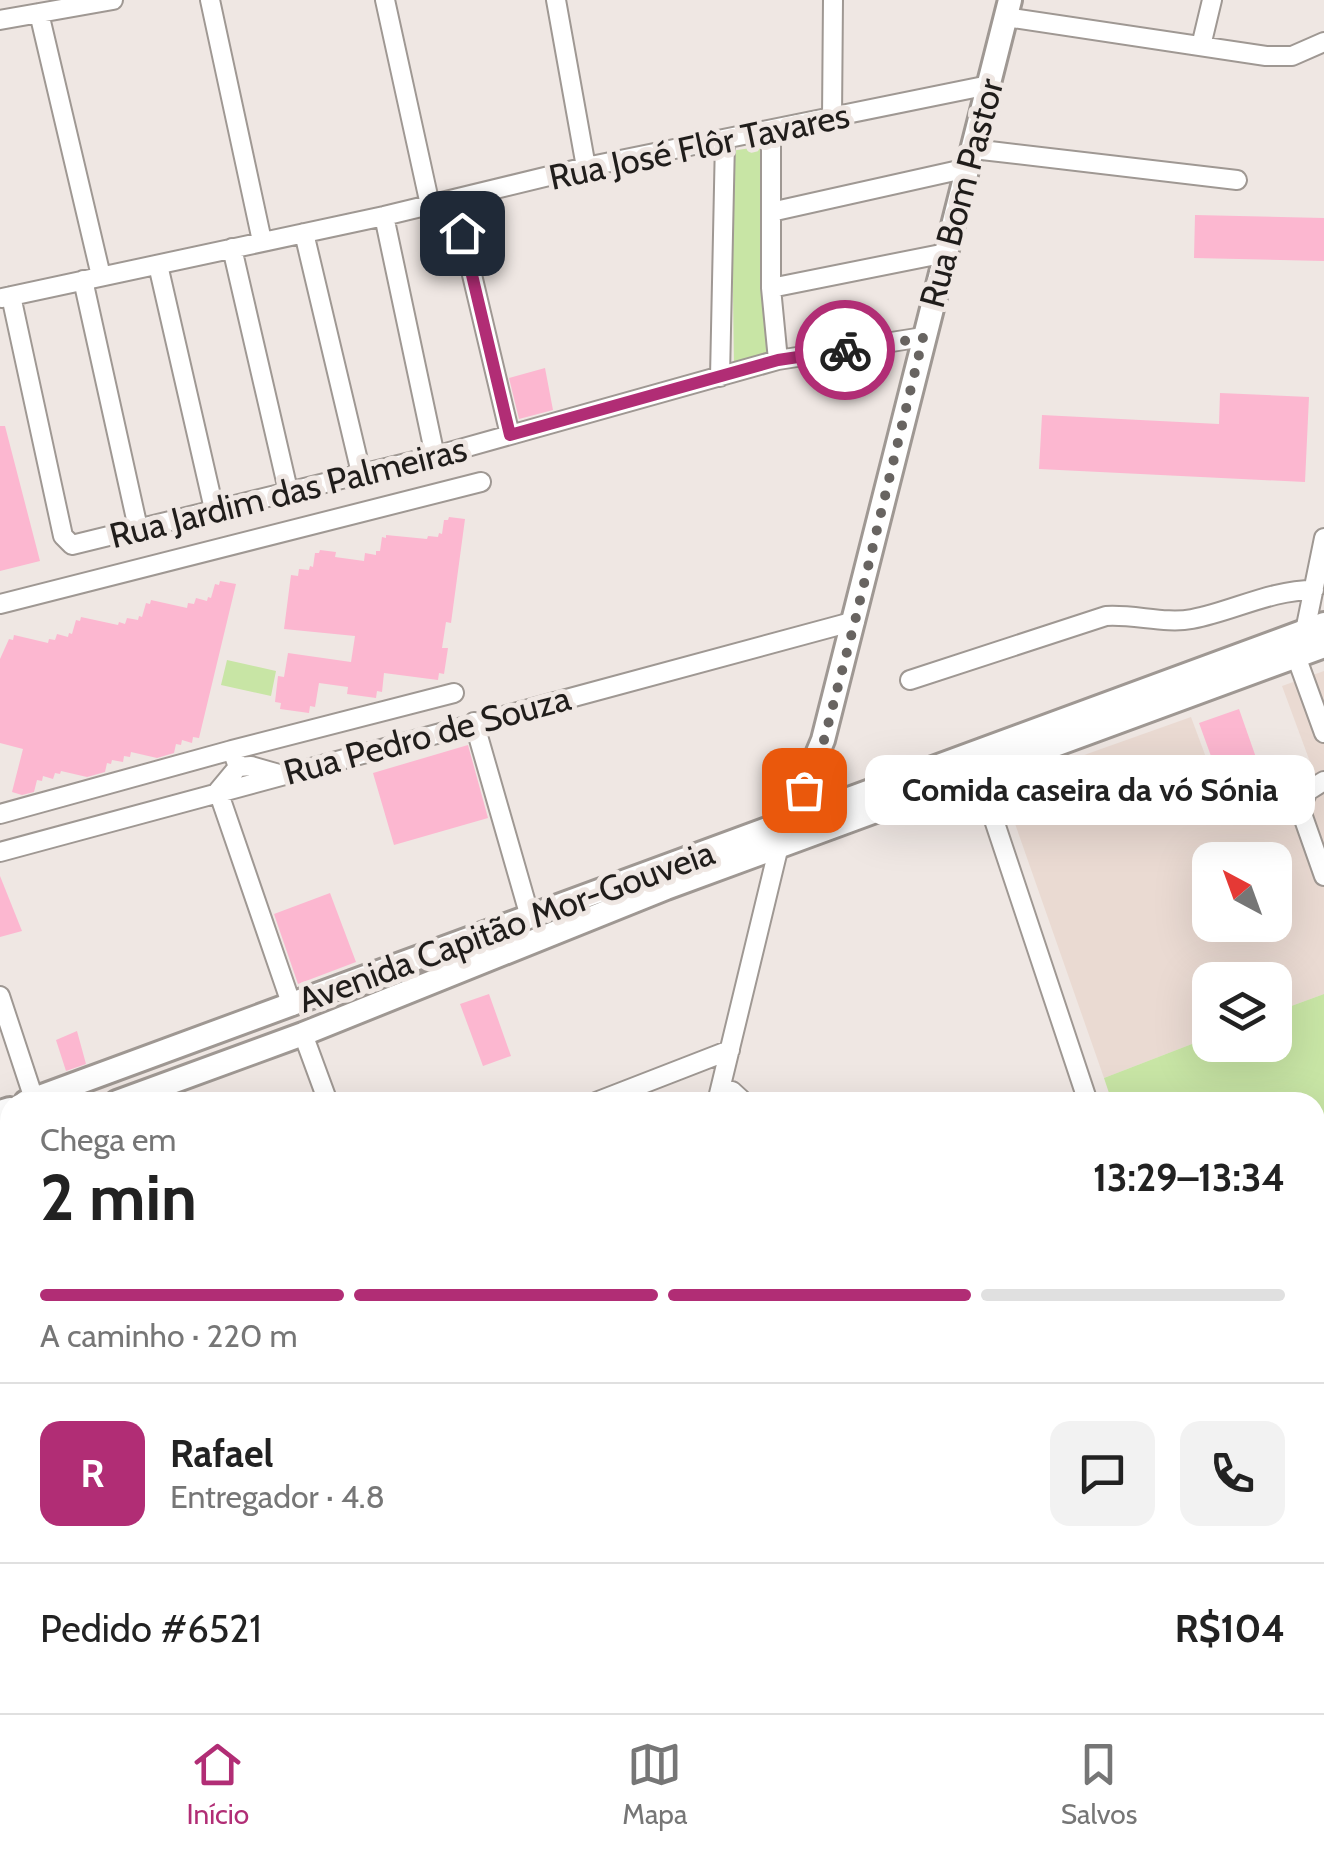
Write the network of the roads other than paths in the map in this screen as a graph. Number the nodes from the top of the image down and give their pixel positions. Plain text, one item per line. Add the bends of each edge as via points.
1 (113, 0) edge
2 (210, 0) edge
3 (385, 0) edge
4 (556, 0) edge
5 (833, 0) edge
6 (1212, 0) edge
7 (1008, 9) edge
8 (39, 13) junction
9 (0, 20) edge
10 (1324, 42) edge
11 (1201, 46) junction
12 (989, 85) junction
13 (832, 118) junction
14 (771, 131) junction
15 (725, 140) junction
16 (970, 158) junction
17 (586, 168) junction
18 (1237, 180) dead end
19 (454, 199) junction
20 (430, 205) junction
21 (771, 212) junction
22 (384, 216) junction
23 (304, 233) junction
24 (262, 240) junction
25 (232, 248) junction
26 (946, 253) junction
27 (158, 265) junction
28 (92, 278) junction
29 (771, 288) junction
30 (6, 297) edge
31 (923, 338) junction
32 (778, 360) junction
33 (720, 377) junction
34 (510, 435) junction
35 (435, 456) junction
36 (361, 474) junction
37 (481, 482) dead end
38 (288, 490) junction
39 (214, 508) junction
40 (138, 528) junction
41 (1324, 538) edge
42 (1314, 590) junction
43 (0, 604) edge
44 (855, 621) junction
45 (1315, 627) edge
46 (1324, 646) edge
47 (1296, 656) junction
48 (910, 680) dead end
49 (1171, 690) junction
50 (454, 692) dead end
51 (474, 722) junction
52 (1324, 733) edge
53 (235, 759) junction
54 (984, 769) junction
55 (279, 774) junction
56 (1324, 780) edge
57 (218, 791) junction
58 (0, 814) edge
59 (790, 821) junction
60 (779, 846) junction
61 (0, 852) edge
62 (1324, 876) edge
63 (530, 917) junction
64 (0, 996) edge
65 (292, 1006) junction
66 (303, 1034) junction
67 (730, 1050) junction
68 (27, 1092) edge
69 (55, 1092) edge
70 (144, 1092) edge
71 (324, 1092) edge
72 (622, 1092) edge
73 (721, 1092) edge
74 (1085, 1092) edge

1 - 8 street
2 - 24 street
3 - 20 street
4 - 17 street
5 - 13 street
6 - 11 street
7 - 11 street
7 - 12 main road, Rua Bom Pastor
8 - 9 street
8 - 28 street
10 - 11 street via 1292,56
12 - 13 street, Rua José Flôr Tavares
12 - 16 main road, Rua Bom Pastor
13 - 14 street, Rua José Flôr Tavares
14 - 15 street, Rua José Flôr Tavares
14 - 21 street
15 - 17 street, Rua José Flôr Tavares
15 - 33 street
16 - 18 street
16 - 21 street
16 - 26 main road, Rua Bom Pastor
17 - 19 street, Rua José Flôr Tavares
19 - 20 street, Rua José Flôr Tavares
19 - 34 street
20 - 22 street, Rua José Flôr Tavares
21 - 29 street
22 - 23 street, Rua José Flôr Tavares
22 - 35 street
23 - 24 street, Rua José Flôr Tavares
23 - 36 street
24 - 25 street, Rua José Flôr Tavares
25 - 27 street, Rua José Flôr Tavares
25 - 38 street
26 - 29 street
26 - 31 main road, Rua Bom Pastor
27 - 28 street, Rua José Flôr Tavares
27 - 39 street
28 - 30 street, Rua José Flôr Tavares
28 - 40 street
29 - 32 street
30 - 40 street, Rua Jardim das Palmeiras via 64,536 72,545
31 - 32 street, Rua Jardim das Palmeiras
31 - 44 main road, Rua Bom Pastor
32 - 33 street, Rua Jardim das Palmeiras
33 - 34 street, Rua Jardim das Palmeiras
34 - 35 street, Rua Jardim das Palmeiras
35 - 36 street, Rua Jardim das Palmeiras
36 - 38 street, Rua Jardim das Palmeiras
37 - 43 street
38 - 39 street, Rua Jardim das Palmeiras
39 - 40 street, Rua Jardim das Palmeiras
41 - 42 street
42 - 45 street
42 - 48 street via 1288,590 1190,620 1106,616
44 - 51 street, Rua Pedro de Souza
44 - 59 main road, Rua Bom Pastor via 820,752
45 - 49 main road, Avenida Capitão Mor-Gouveia
46 - 47 main road, Avenida Capitão Mor-Gouveia
47 - 49 main road, Avenida Capitão Mor-Gouveia
47 - 52 street
49 - 54 main road, Avenida Capitão Mor-Gouveia
49 - 59 main road, Avenida Capitão Mor-Gouveia
50 - 53 street
51 - 55 street, Rua Pedro de Souza
51 - 63 street
53 - 55 street
53 - 57 street
53 - 58 street
54 - 60 main road, Avenida Capitão Mor-Gouveia
54 - 74 street via 989,808
55 - 57 street, Rua Pedro de Souza
56 - 62 street via 1300,808
57 - 61 street, Rua Pedro de Souza
57 - 65 street
59 - 60 main road, Rua Bom Pastor
59 - 63 main road, Avenida Capitão Mor-Gouveia
60 - 66 main road, Avenida Capitão Mor-Gouveia
60 - 67 street
63 - 65 main road, Avenida Capitão Mor-Gouveia
64 - 68 street
65 - 69 main road, Avenida Capitão Mor-Gouveia
66 - 70 main road, Avenida Capitão Mor-Gouveia
66 - 71 street
67 - 72 street
67 - 73 street

